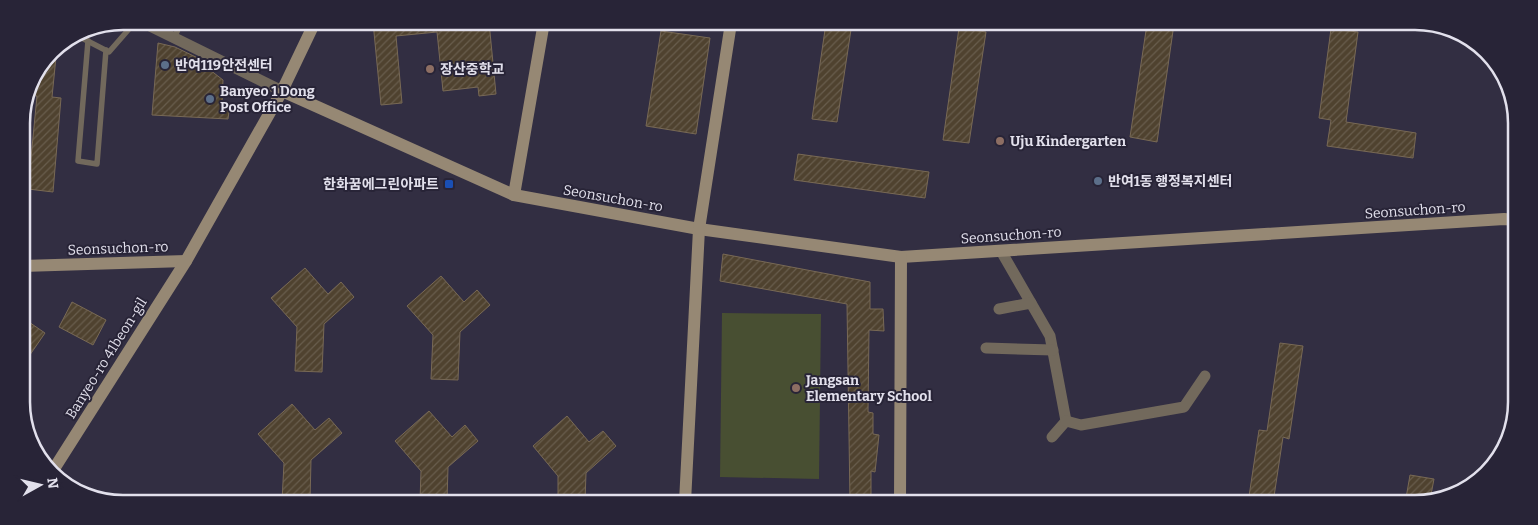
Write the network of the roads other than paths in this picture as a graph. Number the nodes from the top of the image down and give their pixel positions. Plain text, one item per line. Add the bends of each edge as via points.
1 (128, 30) edge
2 (158, 30) edge
3 (177, 30) edge
4 (311, 30) edge
5 (543, 30) edge
6 (730, 30) edge
7 (174, 38) junction
8 (84, 39) edge
9 (88, 41) junction
10 (106, 50) junction
11 (282, 91) junction
12 (514, 195) junction
13 (1508, 219) edge
14 (699, 229) junction
15 (1001, 251) junction
16 (901, 257) junction
17 (186, 260) junction
18 (30, 266) edge
19 (1031, 303) junction
20 (999, 309) dead end
21 (986, 348) dead end
22 (1052, 350) junction
23 (1205, 376) dead end
24 (1066, 420) junction
25 (1052, 437) dead end
26 (60, 460) edge
27 (685, 495) edge
28 (900, 495) edge

1 - 10 lane via 109,52
2 - 7 street
3 - 7 lane
4 - 11 main road
5 - 12 main road
6 - 14 main road
7 - 11 street
8 - 9 lane
9 - 10 lane
9 - 10 lane via 78,161 97,164
11 - 12 main road, Seonsuchon-ro
11 - 17 main road, Seonsuchon-ro
12 - 14 main road, Seonsuchon-ro
13 - 15 main road, Seonsuchon-ro
14 - 16 main road, Seonsuchon-ro
14 - 27 main road
15 - 16 main road, Seonsuchon-ro
15 - 19 street
16 - 28 main road
17 - 18 main road, Seonsuchon-ro
17 - 26 main road, Banyeo-ro 41beon-gil
19 - 20 street
19 - 22 street via 1050,336
21 - 22 street
22 - 24 street
23 - 24 street via 1184,407 1081,425
24 - 25 street

